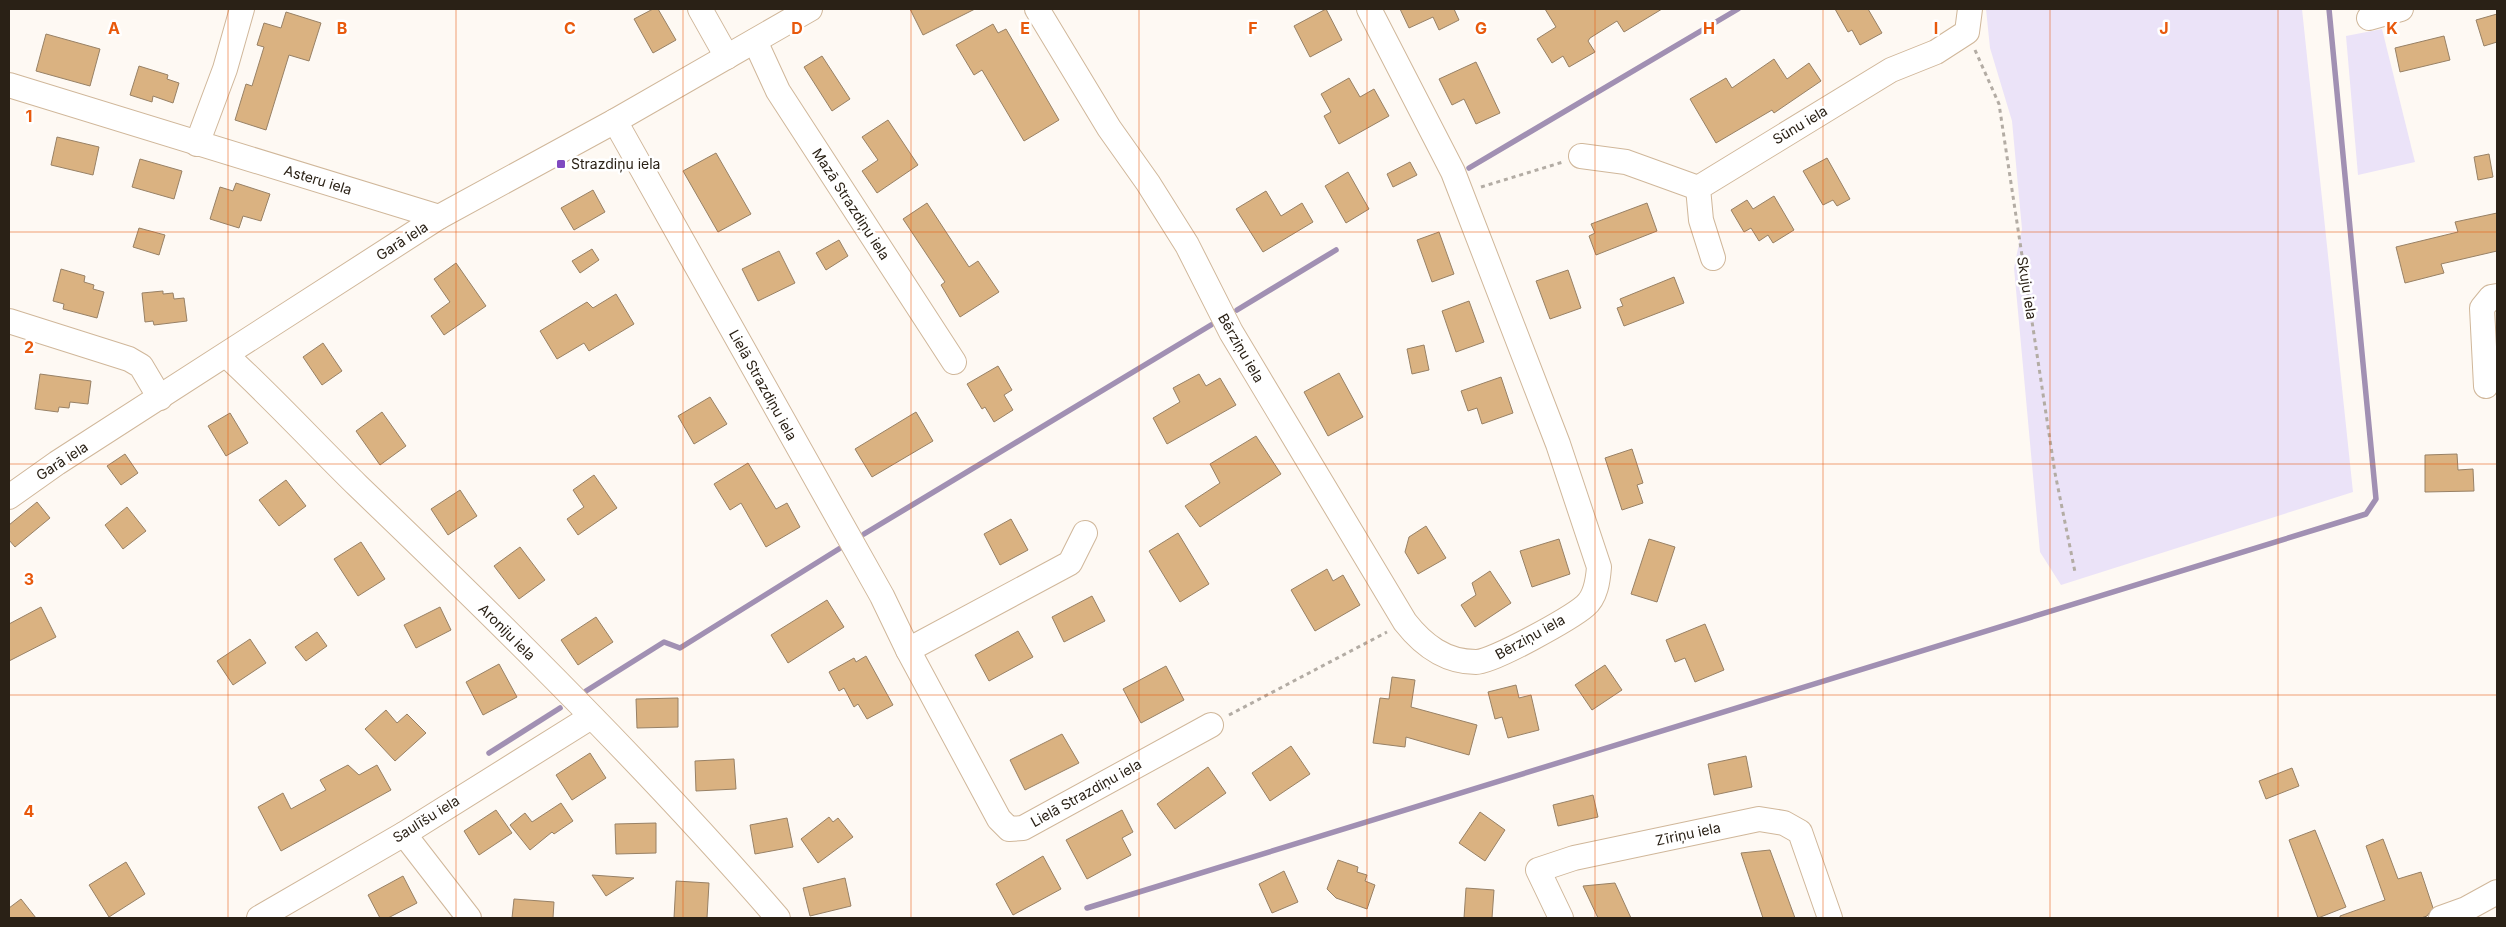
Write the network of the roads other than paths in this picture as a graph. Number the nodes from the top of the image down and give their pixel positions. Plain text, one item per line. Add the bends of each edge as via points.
1 (242, 9) edge
2 (700, 9) edge
3 (810, 9) edge
4 (1037, 9) edge
5 (1369, 9) edge
6 (2401, 9) edge
7 (2369, 18) dead end
8 (1969, 20) edge
9 (755, 41) junction
10 (727, 57) junction
11 (9, 85) edge
12 (615, 120) junction
13 (197, 144) junction
14 (1580, 156) road end
15 (1698, 188) junction
16 (439, 217) junction
17 (1713, 258) dead end
18 (2497, 296) edge
19 (9, 321) edge
20 (226, 355) junction
21 (954, 362) dead end
22 (2486, 386) dead end
23 (160, 398) junction
24 (9, 497) edge
25 (1084, 533) dead end
26 (908, 650) junction
27 (591, 717) junction
28 (1211, 725) road end
29 (404, 834) junction
30 (2497, 892) edge
31 (259, 918) edge
32 (469, 918) edge
33 (778, 918) edge
34 (1561, 918) edge
35 (1830, 918) edge
36 (2441, 918) edge

1 - 13 street via 225,69
2 - 10 street
3 - 9 street, Garā iela
4 - 5 street, Bērziņu iela via 1109,128 1187,245 1231,332 1405,622 1419,640 1442,655 1477,662 1501,655 1586,606 1596,587 1600,567 1558,444 1453,172
6 - 7 street
8 - 15 street, Sūnu iela via 1936,52 1890,70
9 - 10 street, Garā iela
9 - 21 street, Mazā Strazdiņu iela via 778,91
10 - 12 street, Garā iela
11 - 13 street, Asteru iela
12 - 16 street, Garā iela
12 - 26 street, Lielā Strazdiņu iela via 882,596
13 - 16 street, Asteru iela
14 - 15 street via 1626,162
15 - 17 street via 1702,220
16 - 20 street, Garā iela
18 - 22 street via 2491,297 2482,308
19 - 23 street via 129,359 141,366
20 - 23 street, Garā iela
20 - 27 street, Aroniju iela via 414,537
23 - 24 street, Garā iela
25 - 26 street via 1070,562
26 - 28 street, Lielā Strazdiņu iela via 999,819 1009,829 1023,828
27 - 29 street, Saulīšu iela
27 - 33 street, Aroniju iela via 723,855
29 - 31 street, Saulīšu iela
29 - 32 street
30 - 36 street
34 - 35 street, Zīriņu iela via 1538,870 1574,858 1760,819 1784,823 1800,832

